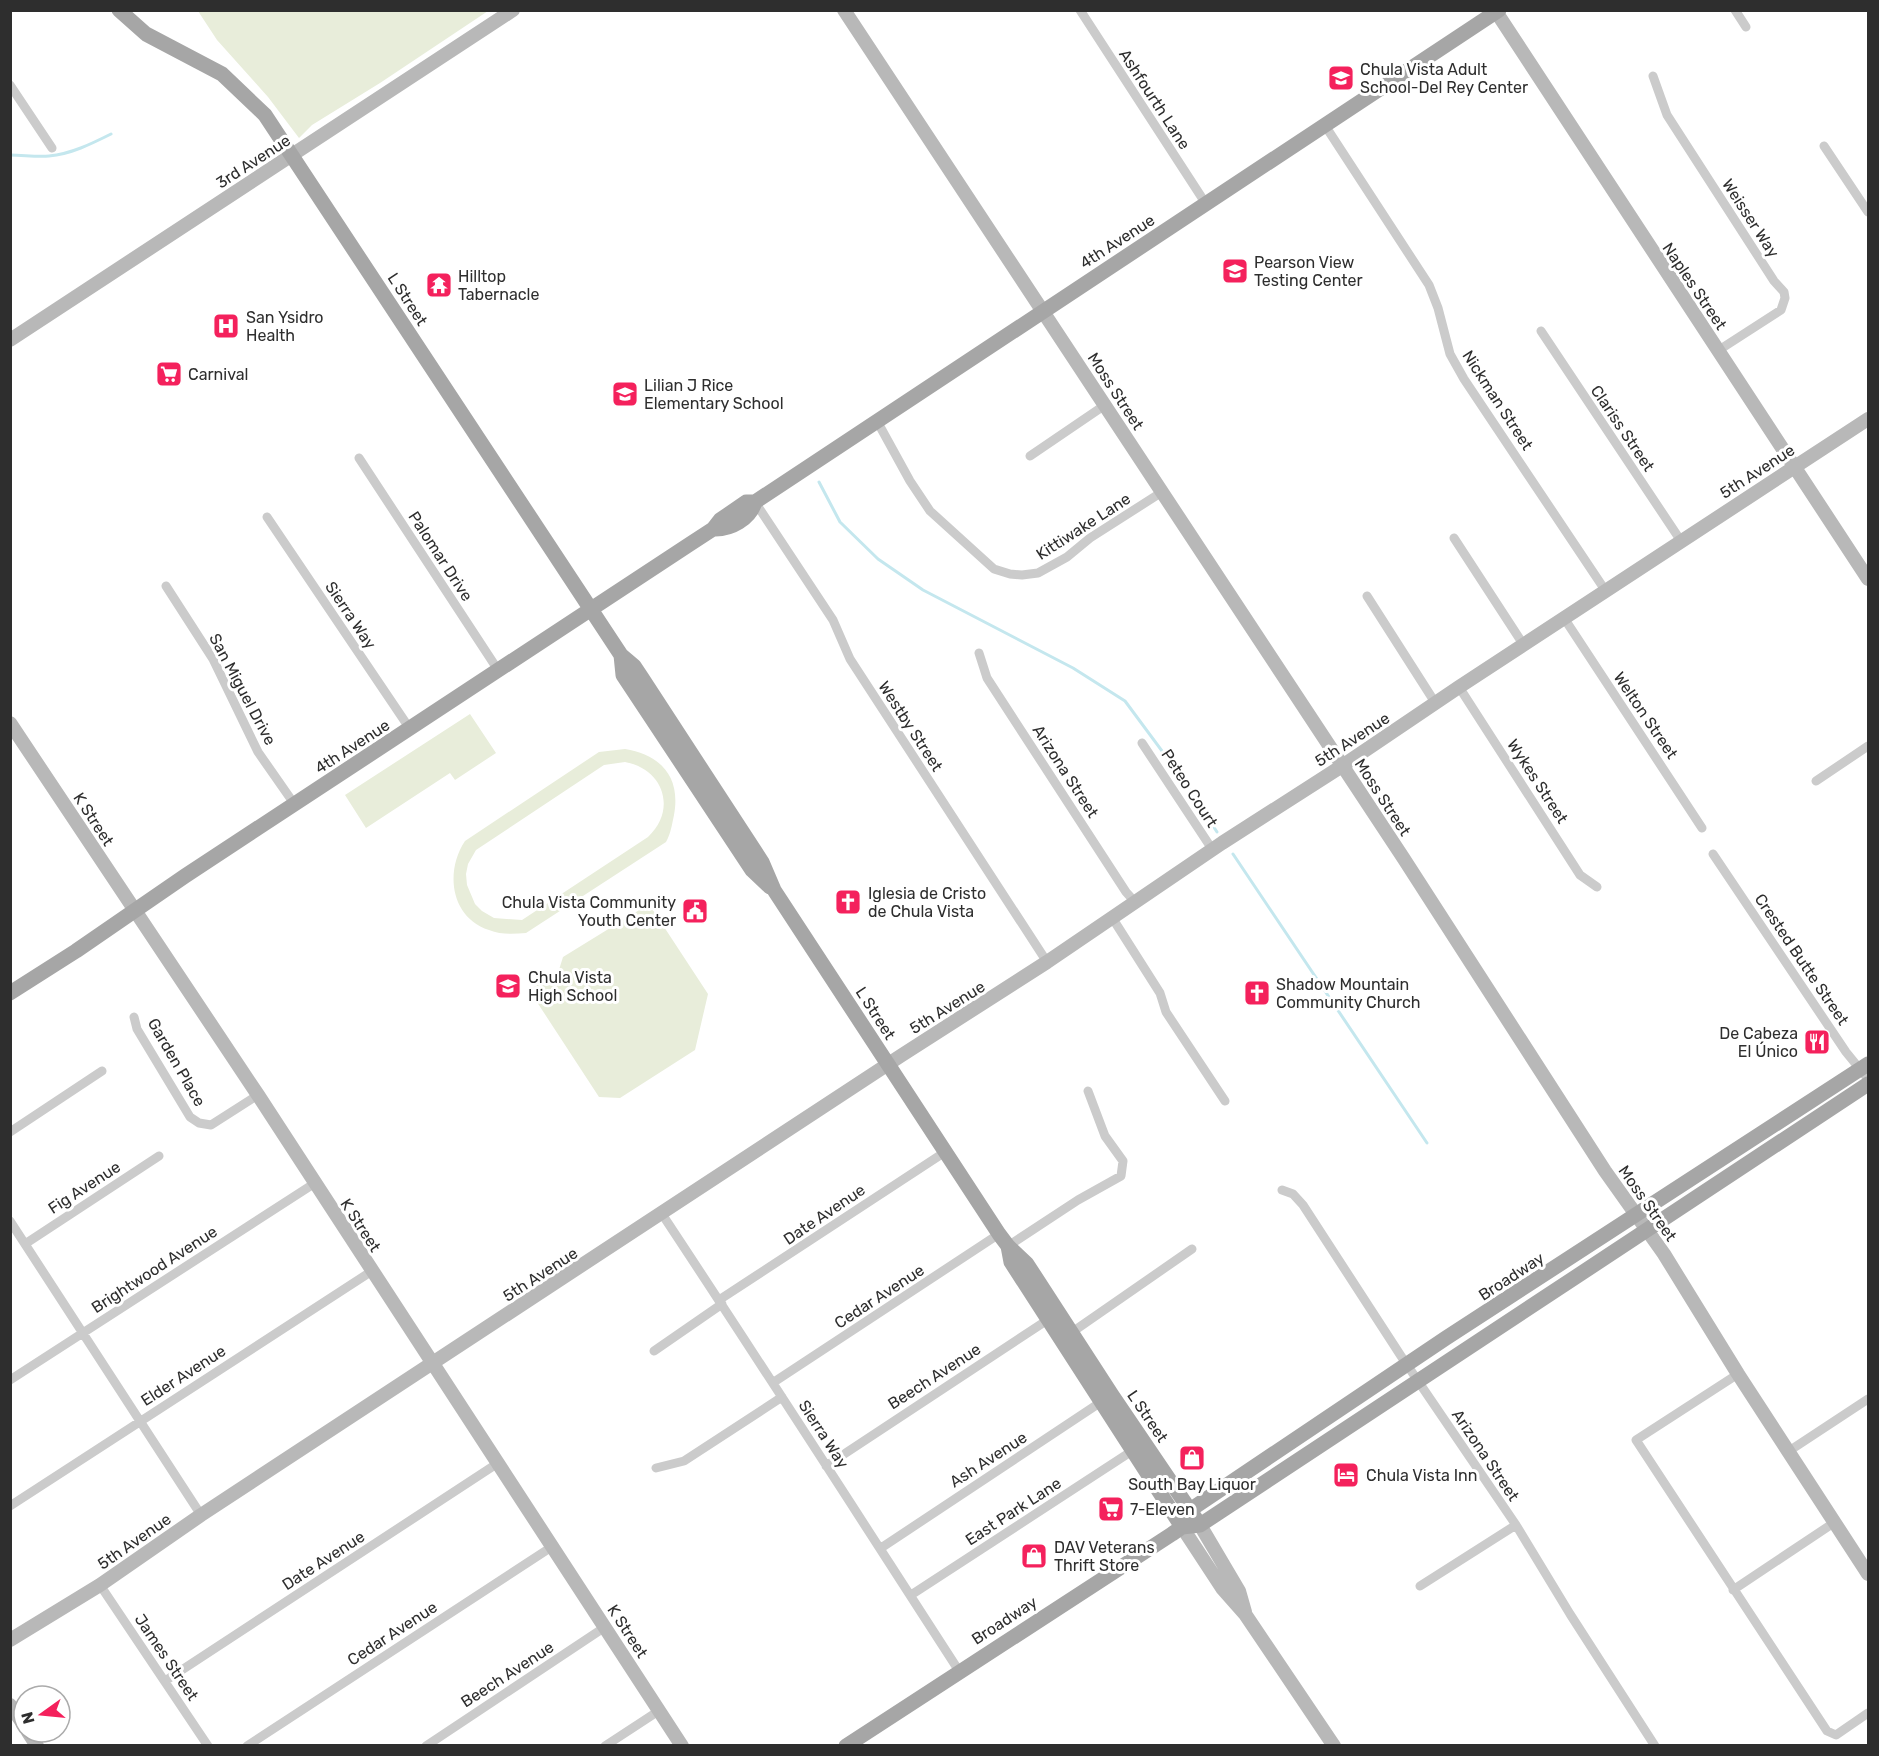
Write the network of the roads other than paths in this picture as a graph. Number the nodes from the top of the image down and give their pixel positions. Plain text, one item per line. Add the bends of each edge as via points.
1 (118, 10) edge
2 (513, 10) edge
3 (844, 10) edge
4 (1080, 10) edge
5 (1735, 10) edge
6 (1497, 11) edge
7 (1746, 27) dead end
8 (1653, 76) dead end
9 (10, 85) edge
10 (1326, 127) junction
11 (1824, 146) dead end
12 (52, 148) dead end
13 (291, 156) junction
14 (1206, 204) junction
15 (1869, 212) edge
16 (1042, 310) junction
17 (1541, 331) dead end
18 (10, 340) edge
19 (1719, 350) junction
20 (1106, 405) junction
21 (1869, 419) edge
22 (877, 421) junction
23 (1030, 456) dead end
24 (359, 458) dead end
25 (1794, 466) junction
26 (1162, 492) junction
27 (755, 502) junction
28 (267, 517) dead end
29 (1454, 538) dead end
30 (1681, 541) junction
31 (1869, 579) edge
32 (166, 586) dead end
33 (1605, 590) junction
34 (1367, 596) dead end
35 (591, 609) junction
36 (1564, 618) junction
37 (1523, 644) junction
38 (979, 653) dead end
39 (498, 670) junction
40 (1459, 687) junction
41 (1436, 704) junction
42 (10, 723) edge
43 (410, 729) junction
44 (1142, 743) dead end
45 (1869, 746) edge
46 (1342, 766) junction
47 (1816, 781) dead end
48 (295, 805) junction
49 (1702, 828) dead end
50 (1212, 849) junction
51 (1713, 854) dead end
52 (1597, 887) dead end
53 (1136, 902) junction
54 (134, 910) junction
55 (1113, 920) junction
56 (1047, 963) junction
57 (10, 993) edge
58 (134, 1017) dead end
59 (888, 1064) junction
60 (102, 1071) dead end
61 (1866, 1071) edge
62 (1869, 1084) edge
63 (1088, 1091) dead end
64 (258, 1095) junction
65 (1225, 1101) dead end
66 (10, 1132) edge
67 (945, 1152) junction
68 (159, 1156) dead end
69 (315, 1183) junction
70 (1282, 1190) dead end
71 (662, 1214) junction
72 (1638, 1216) junction
73 (10, 1221) edge
74 (1647, 1230) junction
75 (1004, 1240) junction
76 (25, 1244) junction
77 (1192, 1250) dead end
78 (372, 1271) junction
79 (721, 1302) junction
80 (1054, 1316) junction
81 (82, 1333) junction
82 (1067, 1335) junction
83 (654, 1351) dead end
84 (433, 1364) junction
85 (1408, 1366) junction
86 (1738, 1374) junction
87 (10, 1380) edge
88 (1418, 1381) junction
89 (774, 1382) junction
90 (782, 1397) junction
91 (1106, 1398) junction
92 (1869, 1399) edge
93 (139, 1422) junction
94 (1132, 1451) junction
95 (1790, 1451) junction
96 (498, 1463) junction
97 (826, 1466) junction
98 (656, 1468) dead end
99 (10, 1506) edge
100 (1190, 1510) junction
101 (201, 1515) junction
102 (1835, 1522) junction
103 (1200, 1525) junction
104 (1516, 1525) junction
105 (1182, 1527) junction
106 (553, 1546) junction
107 (881, 1548) junction
108 (1867, 1568) edge
109 (100, 1585) junction
110 (1420, 1586) dead end
111 (1733, 1590) junction
112 (911, 1595) junction
113 (1245, 1614) junction
114 (605, 1628) junction
115 (10, 1640) edge
116 (959, 1671) junction
117 (165, 1681) junction
118 (660, 1710) junction
119 (1869, 1713) edge
120 (208, 1746) edge
121 (247, 1746) edge
122 (426, 1746) edge
123 (605, 1746) edge
124 (682, 1746) edge
125 (846, 1746) edge
126 (1334, 1746) edge
127 (1655, 1746) edge

1 - 13 main road, L Street via 146,34 237,86 265,116
2 - 13 street, 3rd Avenue
3 - 16 street, Moss Street
4 - 14 street, Ashfourth Lane
5 - 7 street
6 - 10 main road, 4th Avenue
6 - 19 street, Naples Street
8 - 19 street, Weisser Way via 1667,115 1784,292 1781,310
9 - 12 street
10 - 14 main road, 4th Avenue
10 - 33 street, Nickman Street via 1429,285 1450,354 1464,379
11 - 15 street
13 - 18 street, 3rd Avenue
13 - 35 main road, L Street
14 - 16 main road, 4th Avenue
16 - 20 street, Moss Street
16 - 22 main road, 4th Avenue
17 - 30 street, Clariss Street
19 - 25 street, Naples Street
20 - 23 street
20 - 26 street, Moss Street
21 - 25 street, 5th Avenue
22 - 26 street, Kittiwake Lane via 930,511 994,569 1010,574 1038,573
22 - 27 main road, 4th Avenue
24 - 39 street, Palomar Drive
25 - 30 street, 5th Avenue
25 - 31 street, Naples Street
26 - 46 street, Moss Street
27 - 35 main road, 4th Avenue via 752,513 726,530 713,529
27 - 56 street, Westby Street via 833,620 850,659
28 - 43 street, Sierra Way
29 - 37 street
30 - 33 street, 5th Avenue
32 - 48 street, San Miguel Drive via 213,659 258,752
33 - 36 street, 5th Avenue
34 - 41 street
35 - 39 main road, 4th Avenue
35 - 59 main road, L Street via 697,762 762,862 774,890
36 - 37 street, 5th Avenue
36 - 49 street, Welton Street
37 - 40 street, 5th Avenue
38 - 53 street, Arizona Street via 987,678
39 - 43 main road, 4th Avenue
40 - 41 street, 5th Avenue
40 - 52 street, Wykes Street via 1581,875
41 - 46 street, 5th Avenue
42 - 54 street, K Street
43 - 48 main road, 4th Avenue
44 - 50 street, Peteo Court
45 - 47 street
46 - 50 street, 5th Avenue
46 - 72 street, Moss Street via 1619,1193
48 - 54 main road, 4th Avenue
50 - 53 street, 5th Avenue
51 - 61 street, Crested Butte Street via 1846,1052
53 - 55 street, 5th Avenue
54 - 57 main road, 4th Avenue
54 - 64 street, K Street
55 - 56 street, 5th Avenue
55 - 65 street via 1160,993 1166,1012
56 - 59 street, 5th Avenue
58 - 64 street, Garden Place via 137,1029 190,1117 199,1123 211,1125
59 - 67 main road, L Street
59 - 71 street, 5th Avenue
60 - 66 street
61 - 72 main road, Broadway
62 - 74 main road, Broadway
63 - 75 street, Cedar Avenue via 1105,1136 1123,1161 1121,1176
64 - 69 street, K Street
67 - 75 main road, L Street
67 - 79 street, Date Avenue
68 - 76 street, Fig Avenue
69 - 78 street, K Street
69 - 81 street, Brightwood Avenue
70 - 85 street, Arizona Street via 1293,1194 1303,1205
71 - 79 street, Sierra Way
71 - 84 street, 5th Avenue
72 - 74 street, Moss Street
72 - 85 main road, Broadway
73 - 76 street
74 - 86 street, Moss Street
74 - 88 main road, Broadway
75 - 80 main road, L Street via 1011,1262
75 - 89 street, Cedar Avenue
76 - 81 street
77 - 82 street
78 - 84 street, K Street
78 - 93 street, Elder Avenue
79 - 83 street, Date Avenue
79 - 89 street, Sierra Way
80 - 82 main road, L Street
80 - 97 street, Beech Avenue
81 - 87 street, Brightwood Avenue
81 - 93 street
82 - 91 main road, L Street
84 - 96 street, K Street
84 - 101 street, 5th Avenue
85 - 88 street, Arizona Street
85 - 100 main road, Broadway
86 - 95 street, Moss Street
86 - 111 street via 1636,1440
88 - 103 main road, Broadway
88 - 104 street, Arizona Street
89 - 90 street, Sierra Way
90 - 97 street, Sierra Way
90 - 98 street via 684,1461
91 - 94 main road, L Street
91 - 100 main road, L Street
91 - 107 street, Ash Avenue
92 - 95 street
93 - 99 street, Elder Avenue
93 - 101 street
94 - 105 main road, L Street
94 - 112 street, East Park Lane
95 - 102 street, Moss Street
96 - 106 street, K Street
96 - 117 street, Date Avenue
97 - 107 street, Sierra Way
100 - 103 main road, L Street
100 - 105 main road
101 - 109 street, 5th Avenue
102 - 108 street, Moss Street
102 - 111 street
103 - 105 main road, Broadway
103 - 113 street, L Street via 1239,1591
104 - 110 street
104 - 127 street, Arizona Street
105 - 113 street, L Street via 1222,1588
105 - 116 main road, Broadway
106 - 114 street, K Street
106 - 121 street, Cedar Avenue
107 - 112 street, Sierra Way
109 - 115 street, 5th Avenue
109 - 117 street, James Street
111 - 119 street via 1827,1731 1836,1735
112 - 116 street, Sierra Way
113 - 126 street, L Street
114 - 118 street, K Street
114 - 122 street, Beech Avenue
116 - 125 main road, Broadway
117 - 120 street, James Street
118 - 123 street
118 - 124 street, K Street

